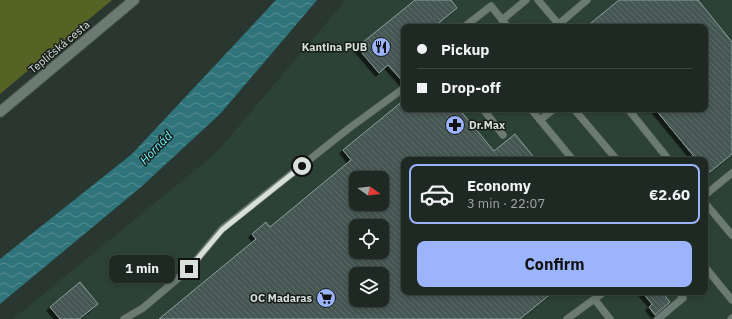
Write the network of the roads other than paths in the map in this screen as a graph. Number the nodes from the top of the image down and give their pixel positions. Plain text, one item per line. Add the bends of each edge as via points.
1 (134, 0) edge
2 (526, 0) edge
3 (538, 0) edge
4 (587, 0) edge
5 (502, 20) junction
6 (468, 24) edge
7 (505, 24) edge
8 (558, 24) edge
9 (562, 24) edge
10 (401, 90) edge
11 (1, 109) edge
12 (485, 112) edge
13 (533, 112) edge
14 (550, 112) edge
15 (577, 112) edge
16 (630, 112) edge
17 (540, 120) junction
18 (504, 135) dead end
19 (571, 157) edge
20 (614, 157) edge
21 (667, 157) edge
22 (732, 173) edge
23 (708, 193) edge
24 (708, 207) edge
25 (732, 235) edge
26 (708, 271) edge
27 (601, 295) edge
28 (681, 295) edge
29 (595, 300) junction
30 (732, 300) edge
31 (124, 319) edge
32 (568, 319) edge
33 (610, 319) edge
34 (658, 319) edge

1 - 11 street, Tepličská cesta
2 - 5 lane
3 - 8 lane
4 - 9 lane
5 - 6 lane via 491,6
5 - 7 lane
10 - 31 lane via 348,129 222,230 189,269 143,308
12 - 18 lane
13 - 17 lane
14 - 17 lane
15 - 20 lane
16 - 21 lane
17 - 19 lane
22 - 23 lane
24 - 25 lane
26 - 30 lane
27 - 29 lane
28 - 34 lane via 683,298
29 - 32 lane
29 - 33 lane

